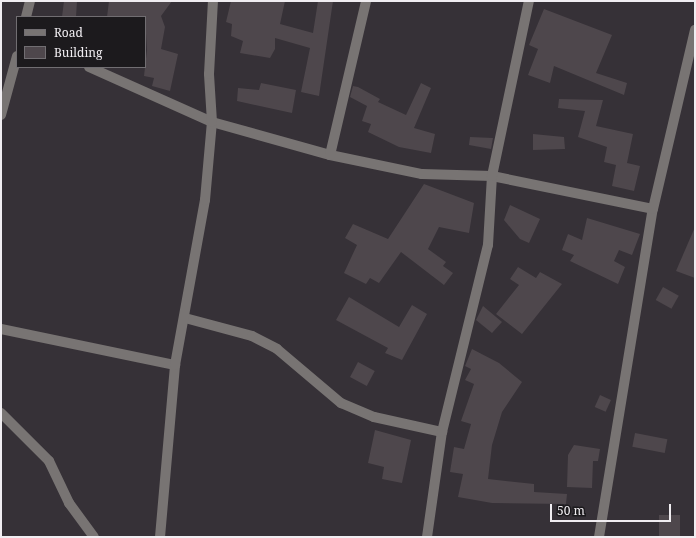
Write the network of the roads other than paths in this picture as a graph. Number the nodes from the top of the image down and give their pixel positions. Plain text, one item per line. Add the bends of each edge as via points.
1 (30, 1) edge
2 (213, 1) edge
3 (366, 1) edge
4 (529, 1) edge
5 (26, 16) edge
6 (695, 30) edge
7 (16, 60) edge
8 (91, 68) edge
9 (1, 115) edge
10 (212, 122) junction
11 (330, 155) junction
12 (492, 176) junction
13 (653, 209) junction
14 (185, 318) junction
15 (1, 329) edge
16 (175, 365) junction
17 (1, 413) edge
18 (442, 432) junction
19 (94, 537) edge
20 (160, 537) edge
21 (427, 537) edge
22 (599, 537) edge

1 - 5 street
2 - 10 street via 209,74
3 - 11 street
4 - 12 street
6 - 13 street
7 - 9 street
8 - 10 street
10 - 11 street
10 - 14 street via 205,200
11 - 12 street via 422,174
12 - 13 street
12 - 18 street via 488,245
13 - 22 street
14 - 16 street
14 - 18 street via 252,336 277,348 341,403 374,417
15 - 16 street
16 - 20 street
17 - 19 street via 48,461 80,520
18 - 21 street

